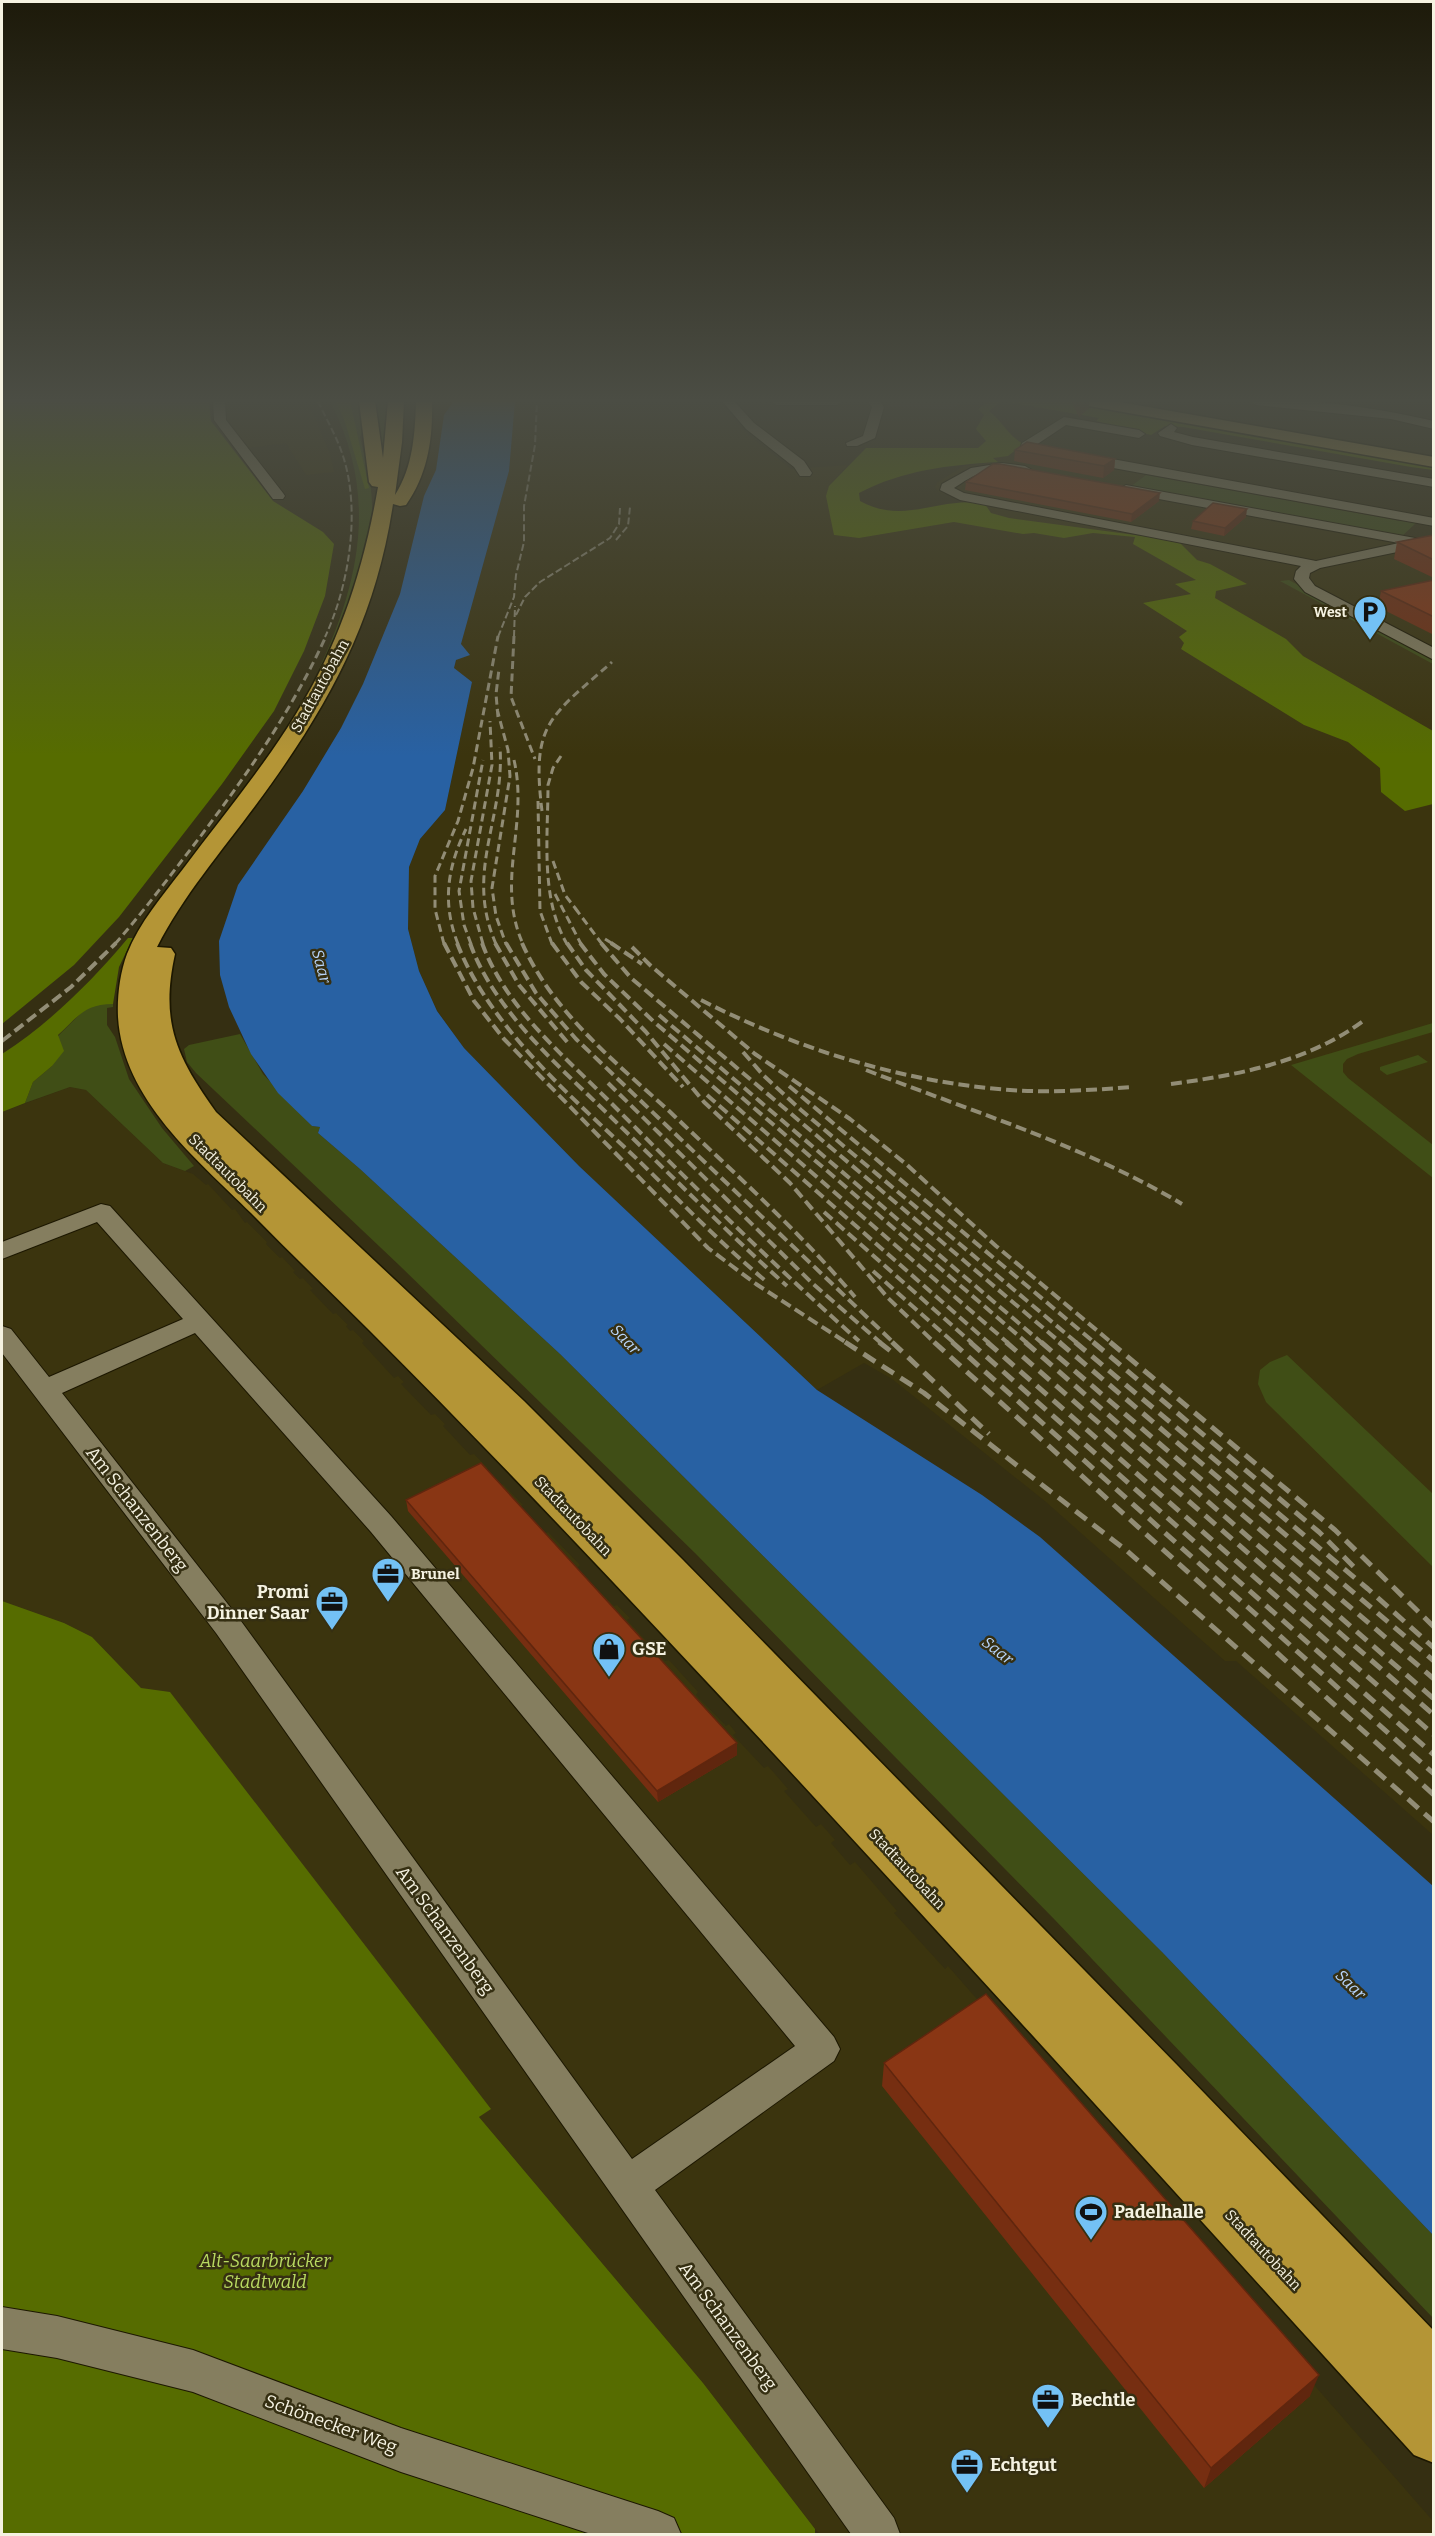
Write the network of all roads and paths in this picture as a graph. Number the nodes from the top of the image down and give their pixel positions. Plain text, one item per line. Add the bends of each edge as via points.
1 (387, 519) edge
2 (391, 519) edge
3 (1080, 519) edge
4 (1300, 519) edge
5 (1427, 542) edge
6 (1316, 565) junction
7 (1434, 655) edge
8 (2, 1251) edge
9 (200, 1321) junction
10 (2, 1335) edge
11 (45, 1389) junction
12 (627, 2185) junction
13 (2, 2328) edge
14 (1434, 2371) edge
15 (1434, 2435) edge
16 (658, 2535) edge
17 (878, 2535) edge

1 - 15 highway, Stadtautobahn via 356,619 339,659 289,742 161,915 143,948 131,999 137,1051 147,1077 181,1126 484,1424 641,1587
2 - 14 highway, Stadtautobahn via 383,583 372,620 335,699 308,743 182,916 165,947 155,988 156,1022 172,1070 206,1118 511,1410 669,1570
3 - 6 street
4 - 5 street
5 - 6 street
6 - 7 street via 1301,574 1310,589
8 - 9 street via 101,1211
9 - 11 street
9 - 12 street via 381,1524 821,2049
10 - 11 street, Am Schanzenberg
11 - 12 street, Am Schanzenberg via 227,1625
12 - 17 street, Am Schanzenberg
13 - 16 street, Schönecker Weg via 57,2337 193,2371 401,2450

